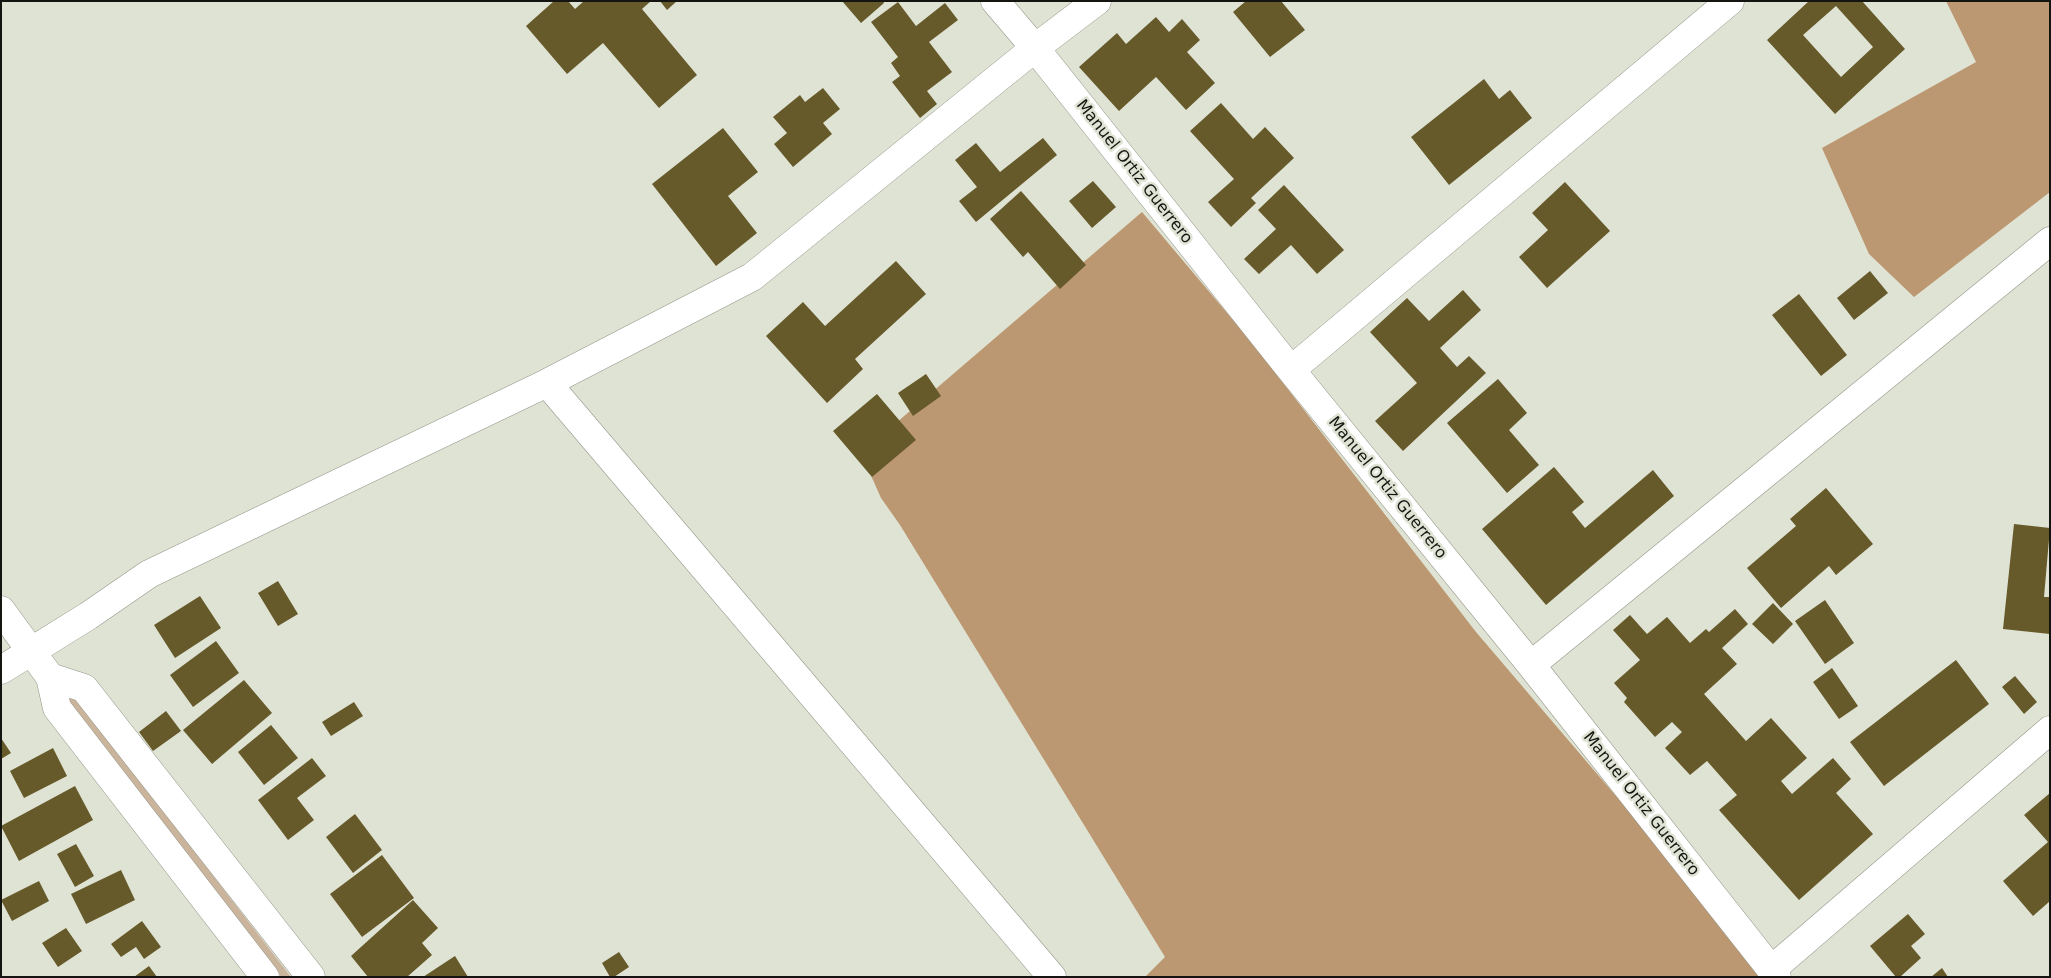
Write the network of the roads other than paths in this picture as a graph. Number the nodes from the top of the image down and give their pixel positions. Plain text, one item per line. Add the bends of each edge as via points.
1 (995, 1) edge
2 (1097, 1) edge
3 (1730, 1) edge
4 (1035, 48) junction
5 (2050, 240) edge
6 (1291, 370) junction
7 (547, 382) junction
8 (1, 610) edge
9 (31, 651) junction
10 (1531, 665) junction
11 (1, 670) edge
12 (50, 677) junction
13 (2050, 730) edge
14 (1774, 973) edge
15 (265, 977) edge
16 (311, 977) edge
17 (1052, 977) edge

1 - 4 street, Manuel Ortiz Guerrero
2 - 4 street
3 - 6 street
4 - 6 street, Manuel Ortiz Guerrero
4 - 7 street via 752,277
5 - 10 street
6 - 10 street, Manuel Ortiz Guerrero
7 - 9 street via 149,574
7 - 17 street
8 - 9 street
9 - 11 street
9 - 12 street
10 - 14 street, Manuel Ortiz Guerrero
12 - 15 street via 57,708
12 - 16 street via 84,688
13 - 14 street

